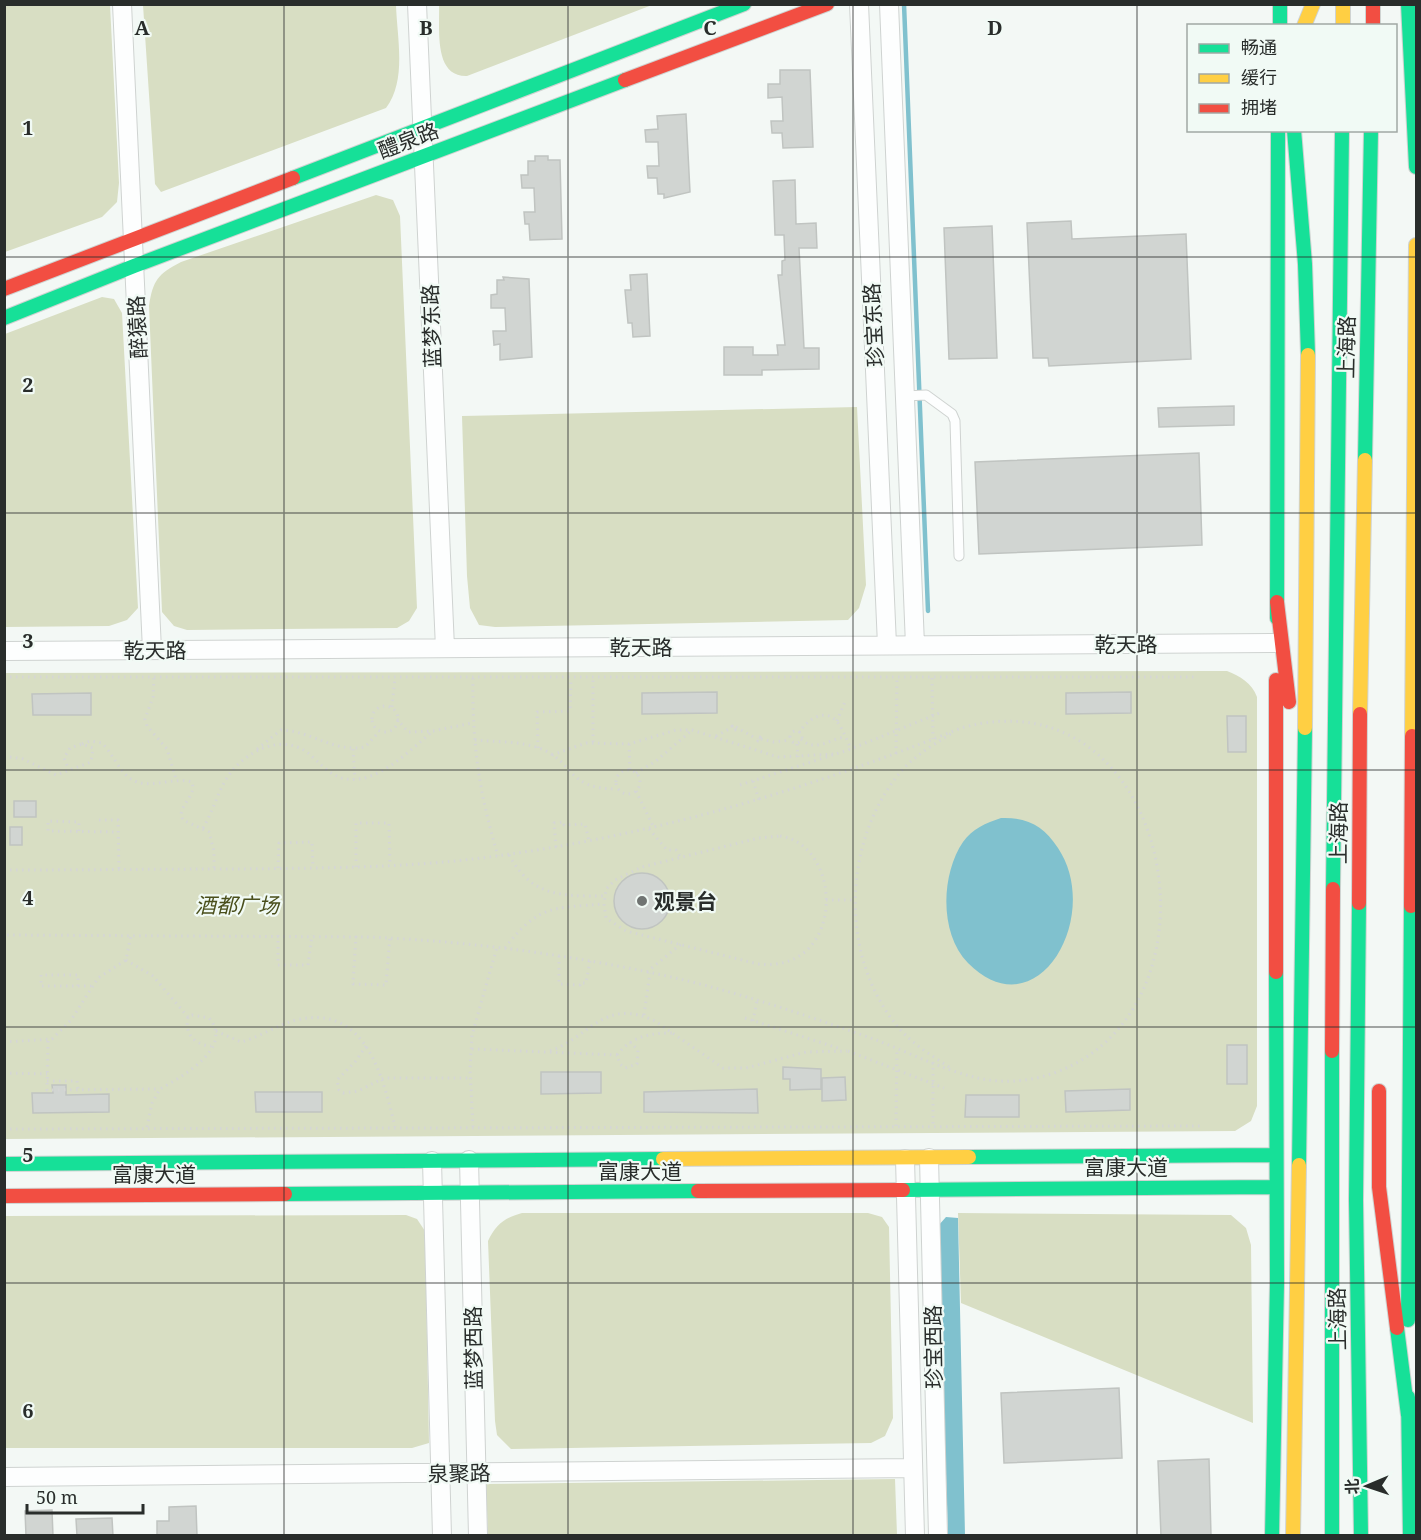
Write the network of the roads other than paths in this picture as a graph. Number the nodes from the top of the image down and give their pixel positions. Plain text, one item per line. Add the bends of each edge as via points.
1 (122, 4) edge
2 (417, 4) edge
3 (744, 4) edge
4 (827, 4) edge
5 (859, 4) edge
6 (889, 4) edge
7 (1280, 4) edge
8 (1287, 4) edge
9 (1294, 4) edge
10 (1313, 4) edge
11 (1343, 4) edge
12 (1373, 4) edge
13 (1408, 4) edge
14 (1280, 24) edge
15 (1290, 24) edge
16 (1290, 24) edge
17 (1305, 24) edge
18 (1343, 24) edge
19 (1373, 24) edge
20 (422, 128) junction
21 (1280, 132) edge
22 (1293, 132) edge
23 (1342, 132) edge
24 (1371, 132) edge
25 (424, 156) junction
26 (1416, 167) edge
27 (132, 238) junction
28 (1416, 245) edge
29 (134, 266) junction
30 (4, 289) edge
31 (4, 318) edge
32 (905, 396) junction
33 (959, 556) dead end
34 (1415, 579) edge
35 (1414, 600) edge
36 (1277, 602) junction
37 (1276, 643) junction
38 (1361, 643) junction
39 (887, 645) junction
40 (915, 645) junction
41 (445, 648) junction
42 (152, 650) junction
43 (4, 651) edge
44 (1290, 712) dead end
45 (1291, 736) dead end
46 (1374, 750) dead end
47 (1303, 905) junction
48 (1379, 1081) dead end
49 (1276, 1155) junction
50 (928, 1158) junction
51 (905, 1159) junction
52 (469, 1160) junction
53 (432, 1161) junction
54 (4, 1164) edge
55 (1276, 1187) junction
56 (906, 1190) junction
57 (929, 1190) junction
58 (433, 1193) junction
59 (470, 1193) junction
60 (4, 1197) edge
61 (1412, 1220) edge
62 (1412, 1238) edge
63 (1408, 1415) junction
64 (1416, 1448) edge
65 (913, 1468) junction
66 (441, 1473) junction
67 (476, 1473) junction
68 (4, 1478) edge
69 (442, 1536) edge
70 (478, 1536) edge
71 (915, 1536) edge
72 (938, 1536) edge
73 (1272, 1536) edge
74 (1293, 1536) edge
75 (1332, 1536) edge
76 (1361, 1536) edge
77 (1410, 1536) edge

1 - 27 street, 醉猿路
2 - 20 street, 蓝梦东路
3 - 20 main road, 醴泉路
4 - 25 main road, 醴泉路
5 - 39 street, 珍宝东路
6 - 32 street, 珍宝东路
7 - 14 main road
8 - 15 main road
9 - 16 main road
10 - 17 main road
11 - 18 main road
12 - 19 main road
13 - 26 main road
20 - 25 street, 蓝梦东路
20 - 27 main road, 醴泉路
21 - 36 main road
22 - 47 main road via 1305,264 1310,396
23 - 75 main road, 上海路 via 1330,1157
24 - 38 main road, 上海路
25 - 29 main road, 醴泉路
25 - 41 street, 蓝梦东路
27 - 29 street, 醉猿路
27 - 30 main road, 醴泉路
28 - 34 main road
29 - 31 main road, 醴泉路
29 - 42 street, 醉猿路
32 - 33 lane via 926,395 955,420
32 - 40 street, 珍宝东路
34 - 35 main road
35 - 61 main road
36 - 37 main road
36 - 44 main road
37 - 40 street, 乾天路
37 - 49 main road
38 - 46 main road
38 - 76 main road, 上海路 via 1356,1200
39 - 40 street, 乾天路
39 - 41 street, 乾天路
41 - 42 street, 乾天路
42 - 43 street, 乾天路
45 - 47 main road via 1291,830
47 - 74 main road
48 - 63 main road via 1379,1187
49 - 50 main road, 富康大道
49 - 55 main road
50 - 51 main road, 富康大道
50 - 57 street, 珍宝西路
51 - 52 main road, 富康大道
51 - 56 street, 珍宝西路
52 - 53 main road, 富康大道
52 - 59 street, 蓝梦西路
53 - 54 main road, 富康大道
53 - 58 street, 蓝梦西路
55 - 57 main road, 富康大道
55 - 73 main road
56 - 57 main road, 富康大道
56 - 59 main road, 富康大道
56 - 65 street, 珍宝西路
57 - 72 street, 珍宝西路
58 - 59 main road, 富康大道
58 - 60 main road, 富康大道
58 - 66 street, 蓝梦西路
59 - 67 street, 蓝梦西路
61 - 62 main road
62 - 63 main road
63 - 64 lane
63 - 77 main road
65 - 67 street, 泉聚路
65 - 71 street, 珍宝西路
66 - 67 street, 泉聚路
66 - 68 street, 泉聚路
66 - 69 street, 蓝梦西路
67 - 70 street, 蓝梦西路

